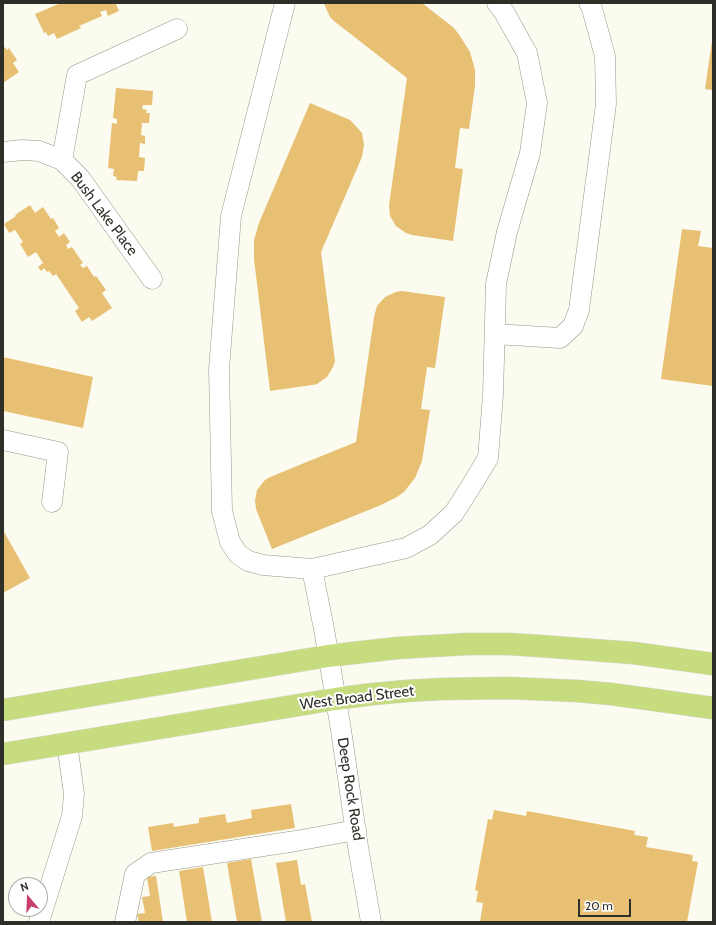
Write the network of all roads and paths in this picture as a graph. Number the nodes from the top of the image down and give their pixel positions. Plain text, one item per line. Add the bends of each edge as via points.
1 (285, 3) edge
2 (497, 3) edge
3 (590, 3) edge
4 (177, 29) dead end
5 (3, 152) edge
6 (62, 160) junction
7 (152, 279) dead end
8 (495, 334) junction
9 (3, 440) edge
10 (52, 502) dead end
11 (312, 569) junction
12 (328, 656) junction
13 (713, 664) edge
14 (336, 699) junction
15 (713, 708) edge
16 (3, 710) edge
17 (67, 744) junction
18 (3, 754) edge
19 (356, 830) junction
20 (39, 922) edge
21 (125, 922) edge
22 (371, 922) edge

1 - 11 street via 231,216 219,369 222,511 230,542 238,554 262,565
2 - 8 street via 526,53 537,103 530,153 507,232 496,284
3 - 8 street via 606,56 606,104 579,310 573,326 560,338
4 - 6 street via 78,75
5 - 6 street, Bush Lake Place via 39,151
6 - 7 street, Bush Lake Place via 80,178
8 - 11 street via 488,458 454,513 430,535 406,548
9 - 10 street via 58,452
11 - 12 street, Deep Rock Road
12 - 13 main road via 397,648 509,644 607,651
12 - 14 street, Deep Rock Road
12 - 16 main road
14 - 15 main road, West Broad Street via 434,690 509,688 611,694
14 - 17 main road, West Broad Street
14 - 19 street, Deep Rock Road
17 - 18 main road, West Broad Street
17 - 20 street via 74,794 72,816
19 - 21 street via 151,862 135,874
19 - 22 street, Deep Rock Road

